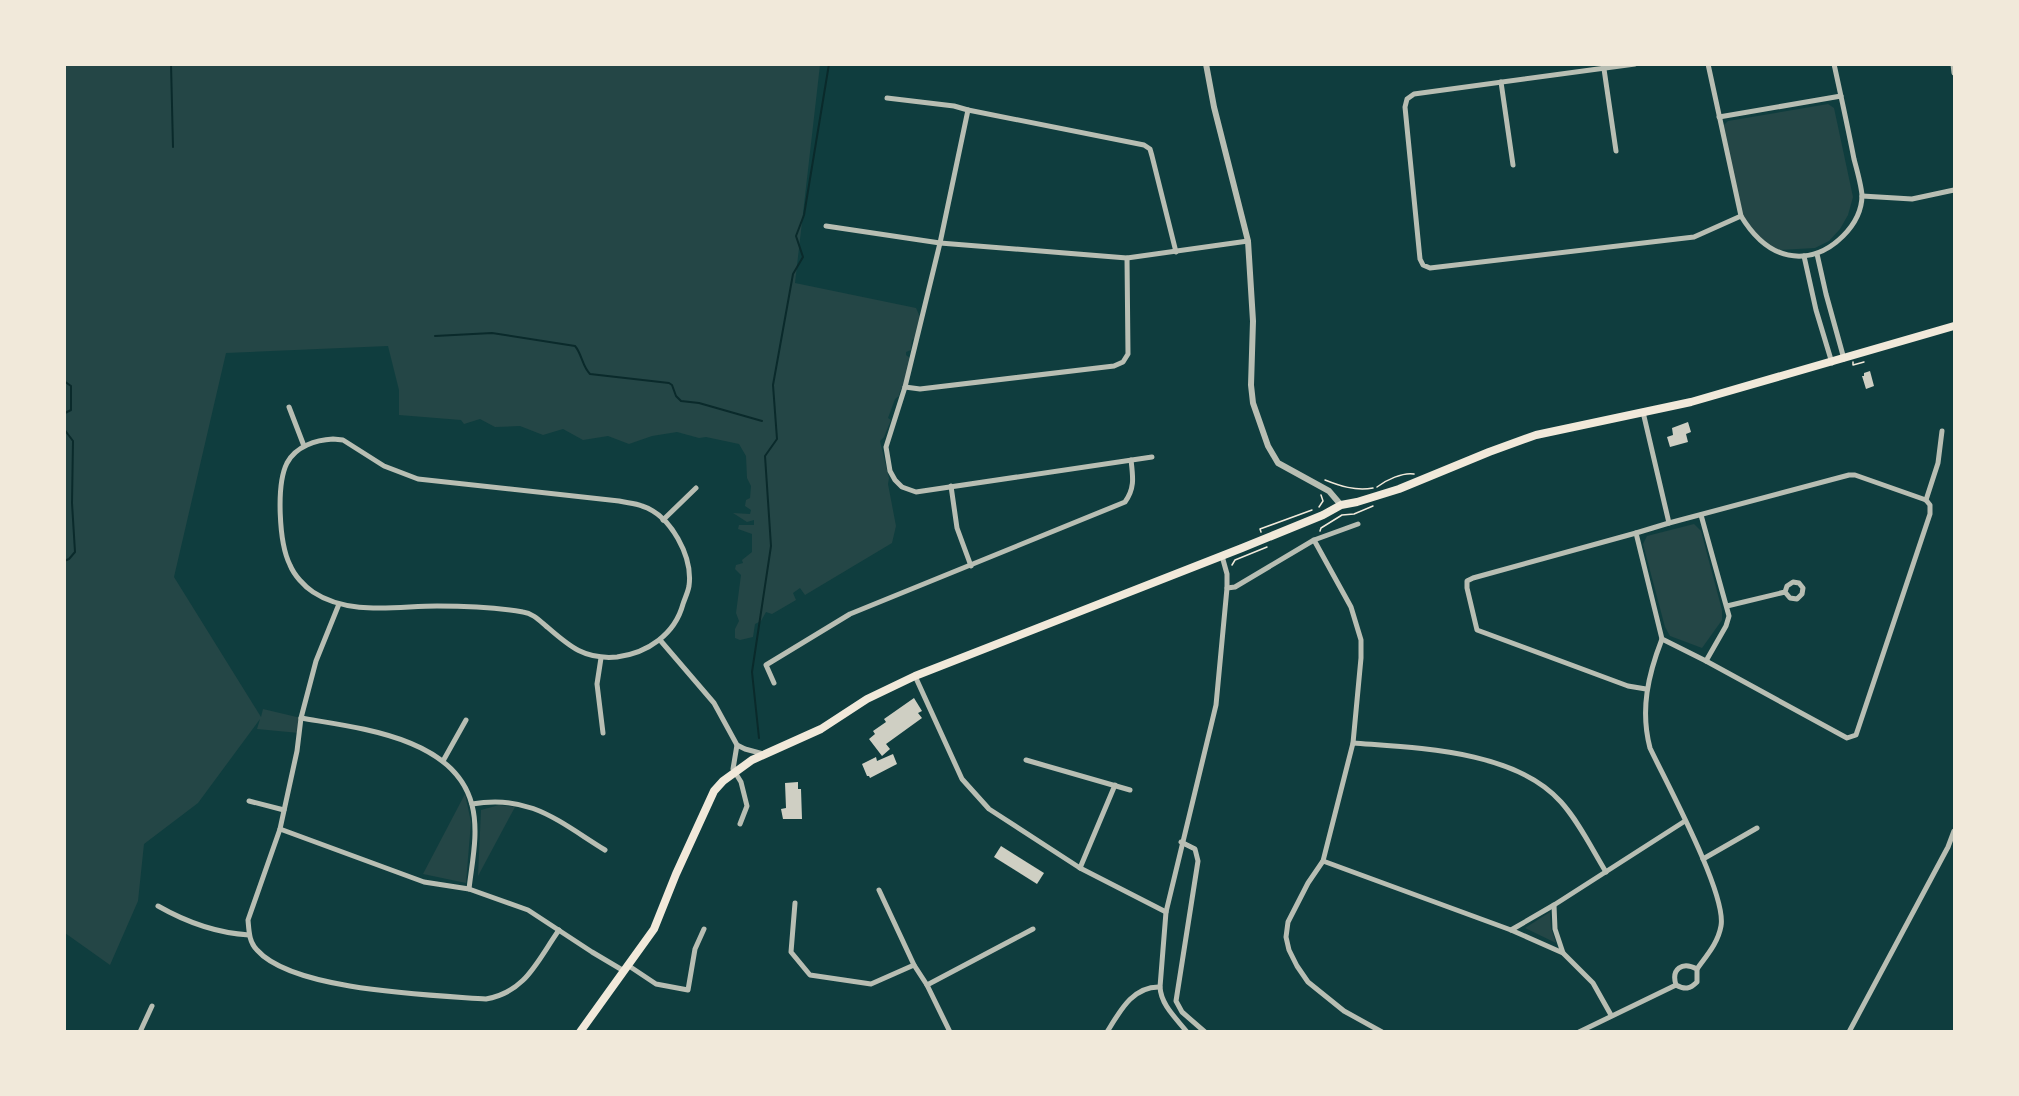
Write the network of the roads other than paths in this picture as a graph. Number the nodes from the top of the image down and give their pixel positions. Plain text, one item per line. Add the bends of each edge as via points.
1 (1206, 64) edge
2 (1635, 64) edge
3 (1708, 64) edge
4 (1834, 64) edge
5 (1953, 64) edge
6 (1604, 69) junction
7 (1954, 73) edge
8 (1501, 82) junction
9 (1841, 96) junction
10 (887, 98) dead end
11 (969, 110) junction
12 (1719, 117) junction
13 (1616, 152) dead end
14 (1513, 165) dead end
15 (1954, 190) edge
16 (1862, 196) junction
17 (1741, 216) junction
18 (826, 226) dead end
19 (1248, 241) junction
20 (940, 243) junction
21 (1176, 252) junction
22 (1817, 254) junction
23 (1804, 256) junction
24 (1126, 258) junction
25 (1954, 326) edge
26 (1844, 359) junction
27 (1832, 363) junction
28 (905, 387) junction
29 (290, 407) dead end
30 (1643, 412) junction
31 (1942, 431) dead end
32 (304, 446) junction
33 (1152, 457) dead end
34 (1131, 460) junction
35 (951, 486) junction
36 (696, 488) dead end
37 (1926, 500) junction
38 (1341, 505) junction
39 (1701, 515) junction
40 (663, 520) junction
41 (1669, 523) junction
42 (1358, 524) dead end
43 (1636, 533) junction
44 (1316, 539) junction
45 (1221, 556) junction
46 (971, 566) junction
47 (1227, 588) junction
48 (1785, 592) dead end
49 (339, 604) junction
50 (1727, 606) junction
51 (1662, 639) junction
52 (660, 640) junction
53 (601, 658) junction
54 (1706, 661) junction
55 (915, 676) junction
56 (774, 684) dead end
57 (1646, 689) junction
58 (301, 718) junction
59 (466, 720) dead end
60 (603, 733) dead end
61 (1353, 743) junction
62 (737, 745) junction
63 (766, 754) junction
64 (1026, 760) dead end
65 (443, 761) junction
66 (735, 772) junction
67 (1115, 785) junction
68 (1130, 790) dead end
69 (249, 801) dead end
70 (472, 804) junction
71 (284, 810) junction
72 (1685, 821) junction
73 (740, 824) dead end
74 (1757, 828) dead end
75 (280, 829) junction
76 (1954, 831) edge
77 (1181, 842) junction
78 (605, 850) dead end
79 (1703, 859) junction
80 (1323, 861) junction
81 (1080, 868) junction
82 (1605, 872) junction
83 (469, 889) junction
84 (879, 890) dead end
85 (795, 903) dead end
86 (1554, 905) junction
87 (158, 906) dead end
88 (1166, 912) junction
89 (704, 929) dead end
90 (1033, 929) dead end
91 (559, 930) junction
92 (1511, 930) junction
93 (249, 934) junction
94 (1563, 953) junction
95 (914, 965) junction
96 (626, 968) junction
97 (1697, 969) junction
98 (927, 985) junction
99 (1676, 985) junction
100 (1160, 987) junction
101 (152, 1006) dead end
102 (1611, 1015) junction
103 (141, 1032) edge
104 (580, 1032) edge
105 (950, 1032) edge
106 (1107, 1032) edge
107 (1187, 1032) edge
108 (1205, 1032) edge
109 (1382, 1032) edge
110 (1579, 1032) edge
111 (1849, 1032) edge

1 - 19 street
2 - 6 street
3 - 12 street
4 - 9 street
5 - 7 street
6 - 8 street
6 - 13 street
8 - 14 street
8 - 17 street via 1414,94 1407,99 1423,265 1430,268 1694,237
9 - 12 street
9 - 16 street
10 - 11 street
11 - 20 street
11 - 21 street via 1150,149
12 - 17 street
15 - 16 street via 1912,199
16 - 22 street via 1856,218 1846,234
17 - 23 street via 1763,244 1779,253
18 - 20 street
19 - 21 street
19 - 38 street via 1253,321 1251,385 1268,446 1278,463 1329,491
20 - 24 street
20 - 28 street
21 - 24 street
22 - 23 street
22 - 26 street
23 - 27 street
24 - 28 street via 1128,354 1123,362 920,389
25 - 26 main road
26 - 27 main road
27 - 30 main road
28 - 35 street via 886,447 890,471 902,487 916,492
29 - 32 street
30 - 38 main road via 1536,435 1399,489
30 - 41 street
31 - 37 street via 1938,463
32 - 40 street via 318,440 343,440 384,466 418,479 619,501 642,506
32 - 49 street via 287,463 279,512 283,537 289,564 299,579 313,592
33 - 34 street
34 - 35 street
34 - 46 street via 1134,484 1125,502
35 - 46 street via 957,528
36 - 40 street
37 - 39 street via 1849,475
37 - 54 street via 1930,514 1856,735 1847,738
38 - 45 main road
39 - 41 street
39 - 50 street
40 - 52 street via 682,547 689,586 680,617
41 - 43 street
42 - 44 street
43 - 51 street
43 - 57 street via 1473,578 1467,581 1467,588 1477,630 1628,686
44 - 47 street via 1236,587
44 - 61 street via 1350,607 1360,640
45 - 47 street
45 - 55 main road
46 - 56 street via 850,614 766,665
47 - 77 street via 1216,705
48 - 50 street
49 - 53 street via 363,608 479,606 526,612 574,649
49 - 58 street via 316,661
50 - 54 street via 1726,626
51 - 54 street
51 - 57 street
52 - 53 street via 638,653
52 - 62 street via 710,697
53 - 60 street via 597,684
55 - 63 main road via 867,699 821,729
55 - 81 street via 962,779 988,809
57 - 72 street via 1645,730 1650,748
58 - 65 street via 397,736
58 - 71 street
59 - 65 street
61 - 80 street
61 - 82 street via 1458,754 1500,765 1535,780 1561,801
62 - 63 street
62 - 66 street
63 - 66 main road
64 - 67 street
65 - 70 street via 455,773
66 - 73 street via 747,806
66 - 96 main road via 714,791 654,929
67 - 68 street
67 - 81 street
69 - 71 street
70 - 78 street via 492,801 530,806
70 - 83 street via 475,822
71 - 75 street
72 - 79 street
72 - 82 street
74 - 79 street
75 - 83 street via 424,882
75 - 93 street via 248,920
76 - 111 street
77 - 88 street
77 - 108 street via 1195,849 1198,861 1176,1001 1182,1012
79 - 97 street via 1720,903 1722,924 1716,943
80 - 92 street
80 - 109 street via 1288,922 1289,950 1308,982 1344,1011
81 - 88 street
82 - 86 street
83 - 91 street via 528,910
84 - 95 street
85 - 95 street via 791,952 810,975 871,984
86 - 92 street
86 - 94 street via 1554,928
87 - 93 street via 201,925 231,934
88 - 100 street
89 - 96 street via 695,949 688,990 656,984
90 - 98 street
91 - 93 street via 522,983 486,999 384,992 309,977 268,960 255,949
91 - 96 street
92 - 94 street
94 - 102 street via 1593,983
95 - 98 street
96 - 104 main road
97 - 99 street via 1697,982 1691,987 1683,989
97 - 99 street via 1682,965 1676,970
98 - 105 street
99 - 102 street
100 - 106 street via 1139,990
100 - 107 street via 1166,1006
101 - 103 street
102 - 110 street

